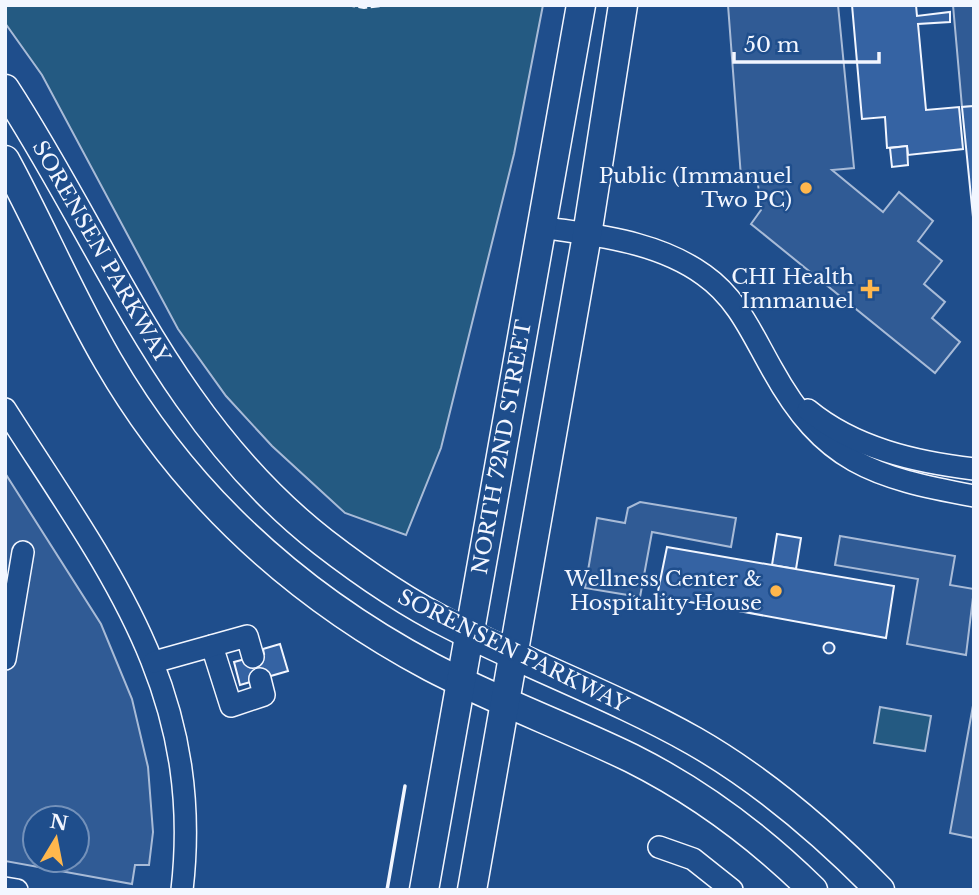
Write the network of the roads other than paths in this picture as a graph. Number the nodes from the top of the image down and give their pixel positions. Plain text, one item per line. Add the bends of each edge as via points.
1 (581, 5) edge
2 (623, 5) edge
3 (5, 89) edge
4 (5, 160) edge
5 (542, 227) junction
6 (587, 234) junction
7 (785, 390) junction
8 (5, 409) edge
9 (974, 469) edge
10 (974, 496) edge
11 (23, 552) dead end
12 (468, 634) junction
13 (212, 646) junction
14 (512, 654) junction
15 (253, 657) dead end
16 (5, 659) edge
17 (154, 662) junction
18 (260, 679) dead end
19 (460, 682) junction
20 (504, 702) junction
21 (659, 847) dead end
22 (5, 888) edge
23 (17, 890) edge
24 (182, 890) edge
25 (425, 890) edge
26 (472, 890) edge
27 (732, 890) edge
28 (813, 890) edge
29 (880, 890) edge

1 - 5 main road, NORTH 72ND STREET
2 - 6 main road
3 - 12 main road, SORENSEN PARKWAY via 149,340 197,414 271,498 321,540 387,588
4 - 19 main road, SORENSEN PARKWAY via 126,390 164,445 216,506 266,556 327,604
5 - 6 street
5 - 12 main road, NORTH 72ND STREET
6 - 7 street via 666,253 705,276 743,315
6 - 14 main road
7 - 9 street via 823,422 869,445
7 - 10 street via 824,441 844,457 865,468
8 - 17 street via 106,570
11 - 16 street
12 - 14 main road, SORENSEN PARKWAY
12 - 19 main road, NORTH 72ND STREET
13 - 15 street via 247,636
13 - 17 street
13 - 18 street via 231,706 264,695
14 - 20 main road
14 - 29 main road, SORENSEN PARKWAY via 666,726 734,766 797,812
17 - 24 street via 170,708 183,775 186,845
19 - 20 main road, SORENSEN PARKWAY
19 - 25 main road, NORTH 72ND STREET
20 - 26 main road
20 - 28 main road, SORENSEN PARKWAY via 622,753 692,792 747,831
21 - 27 street via 693,859
22 - 23 street

